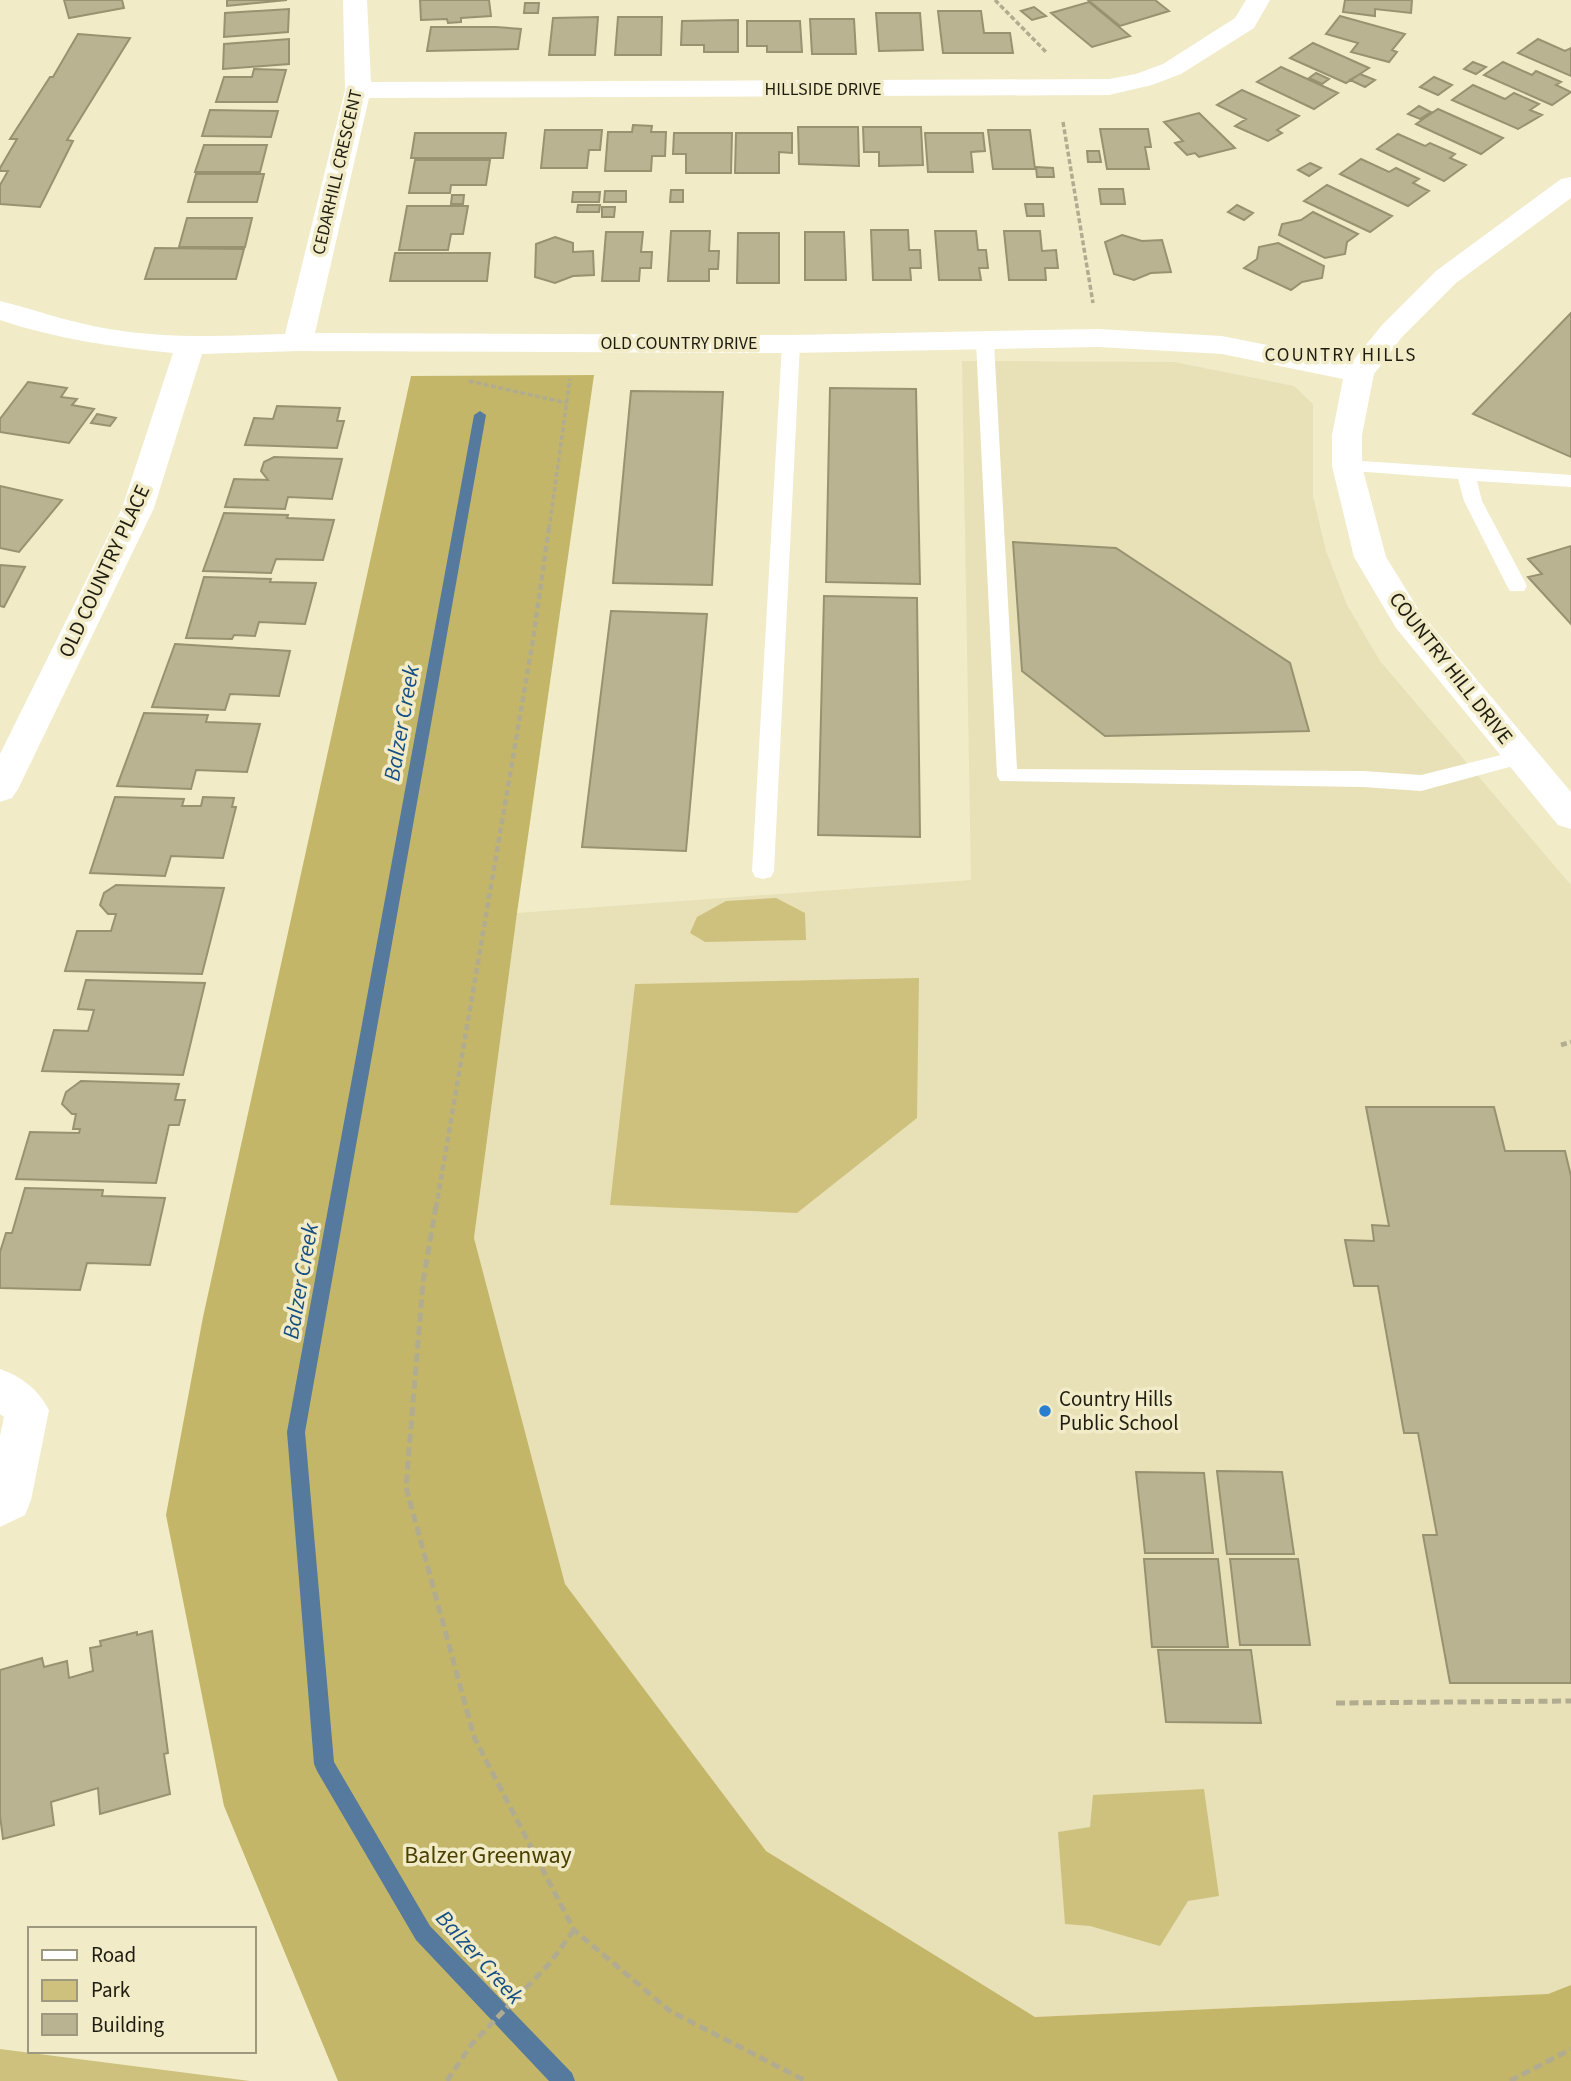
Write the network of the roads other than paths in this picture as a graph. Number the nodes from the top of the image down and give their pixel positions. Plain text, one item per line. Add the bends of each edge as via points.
1 (355, 0) edge
2 (1258, 0) edge
3 (358, 90) junction
4 (1571, 185) edge
5 (0, 310) edge
6 (299, 342) junction
7 (985, 342) junction
8 (791, 344) junction
9 (190, 346) junction
10 (1359, 373) junction
11 (1347, 466) junction
12 (1466, 474) junction
13 (1571, 481) edge
14 (1517, 586) dead end
15 (1521, 757) junction
16 (0, 789) edge
17 (1571, 816) edge
18 (763, 871) dead end
19 (0, 1388) edge
20 (0, 1506) edge

1 - 3 street, CEDARHILL CRESCENT
2 - 3 street, HILLSIDE DRIVE via 1245,23 1172,69 1109,87
3 - 6 street, CEDARHILL CRESCENT
4 - 10 street, COUNTRY HILL DRIVE via 1446,277 1392,331
5 - 9 street, OLD COUNTRY DRIVE via 109,338
6 - 8 street, OLD COUNTRY DRIVE
6 - 9 street, OLD COUNTRY DRIVE
7 - 8 street, OLD COUNTRY DRIVE
7 - 10 street, OLD COUNTRY DRIVE via 1098,338 1222,345
7 - 15 lane via 1007,776 1420,783
8 - 18 lane
9 - 16 street, OLD COUNTRY PLACE via 138,508
10 - 11 street, COUNTRY HILL DRIVE via 1347,435
11 - 12 lane
11 - 15 street, COUNTRY HILL DRIVE via 1370,557 1408,620
12 - 13 lane
12 - 14 lane via 1473,501
15 - 17 street, COUNTRY HILL DRIVE
19 - 20 street via 27,1410 9,1500

